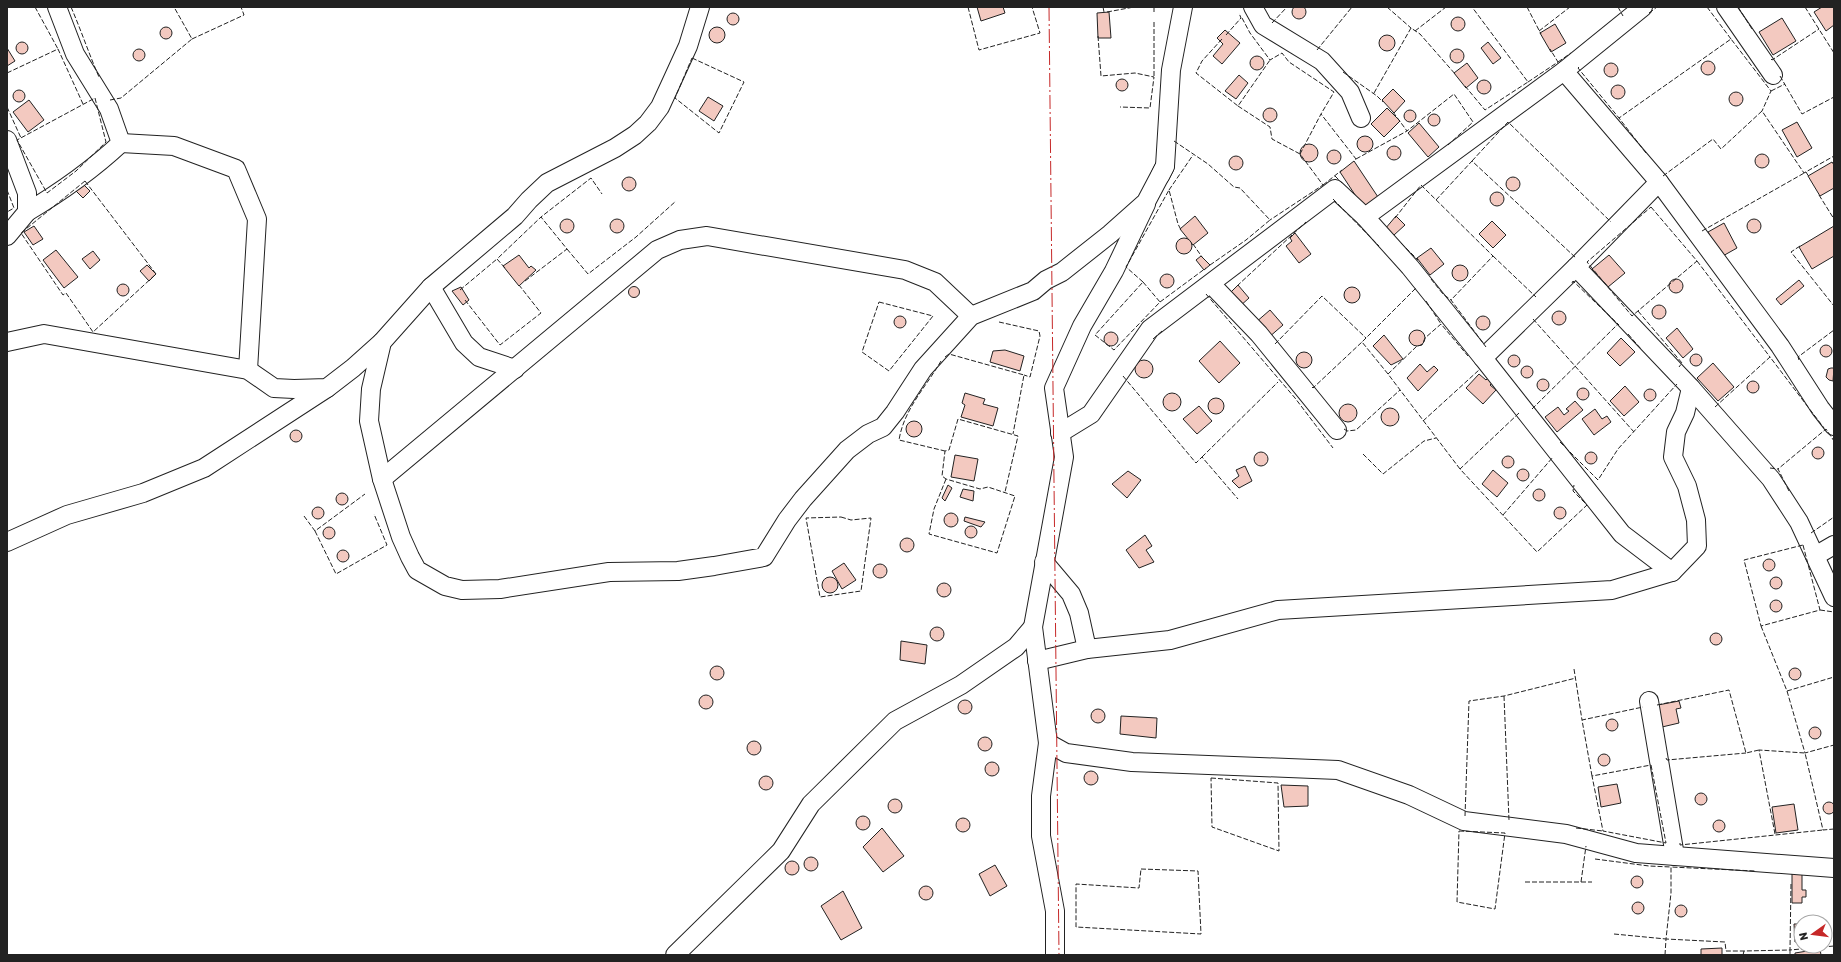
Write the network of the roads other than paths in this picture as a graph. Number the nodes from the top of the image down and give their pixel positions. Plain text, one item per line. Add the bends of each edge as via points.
1 (57, 7) edge
2 (700, 7) edge
3 (1253, 7) edge
4 (1643, 7) edge
5 (1726, 7) edge
6 (1188, 8) edge
7 (1564, 71) junction
8 (1773, 75) dead end
9 (1361, 118) dead end
10 (7, 140) edge
11 (120, 143) junction
12 (1165, 166) junction
13 (1659, 182) junction
14 (28, 212) junction
15 (1365, 217) junction
16 (7, 236) edge
17 (1576, 267) junction
18 (1211, 284) junction
19 (432, 287) junction
20 (971, 316) junction
21 (7, 342) edge
22 (382, 342) junction
23 (1483, 358) junction
24 (515, 369) junction
25 (248, 370) junction
26 (327, 388) junction
27 (1691, 388) junction
28 (1834, 426) edge
29 (1337, 430) dead end
30 (1060, 432) junction
31 (382, 479) junction
32 (7, 542) edge
33 (1834, 545) edge
34 (1815, 556) junction
35 (1044, 562) junction
36 (1672, 572) junction
37 (1834, 597) edge
38 (1033, 627) junction
39 (1087, 649) junction
40 (1038, 661) junction
41 (1649, 701) dead end
42 (1048, 743) junction
43 (1675, 856) junction
44 (1834, 868) edge
45 (675, 955) edge
46 (1054, 955) edge

1 - 11 street via 76,54 109,109
2 - 19 street via 688,46 660,107 648,123 615,148 547,183 515,216
3 - 9 street via 1263,25 1322,61 1350,92
4 - 7 street
5 - 8 street
6 - 12 street via 1171,70
7 - 13 street
7 - 15 street
10 - 14 street via 27,193
11 - 14 street via 99,163 58,194
11 - 25 street via 174,146 236,169 257,219
12 - 20 street via 1146,202 1062,272 1046,280 1033,291
12 - 30 street via 1114,271 1082,326 1054,388
13 - 17 street
13 - 28 street via 1780,346
14 - 16 street
15 - 18 street via 1335,189
15 - 23 street via 1410,267
17 - 23 street
17 - 27 street
18 - 29 street via 1259,334
18 - 30 street via 1150,329 1091,414
19 - 22 street
19 - 24 street via 464,343 479,357
20 - 24 street via 935,282 905,270 706,236 680,240 657,250
20 - 31 street via 923,369 883,427 868,434 847,450 803,500 764,557 678,571 609,572 500,589 462,590 445,586 417,570 401,537
21 - 25 street via 44,334
22 - 26 street
22 - 31 street via 371,389 369,421
23 - 36 street via 1622,534
24 - 31 street
25 - 26 street via 274,388
26 - 32 street via 204,468 143,493 67,515
27 - 34 street via 1771,479 1799,522
27 - 36 street via 1685,413 1676,432 1674,457 1687,486 1696,520 1697,546
30 - 35 street via 1064,457
33 - 34 street
34 - 37 street
35 - 38 street
35 - 39 street via 1071,594 1079,613
36 - 39 street via 1612,590 1278,610 1170,640
38 - 40 street
38 - 45 street via 1016,647 961,685 895,721 811,804 781,850
39 - 40 street
40 - 42 street
41 - 43 street
42 - 43 street via 1066,753 1132,762 1338,770 1409,795 1464,821 1566,834 1636,853
42 - 46 street via 1041,796 1041,836 1055,911
43 - 44 street

